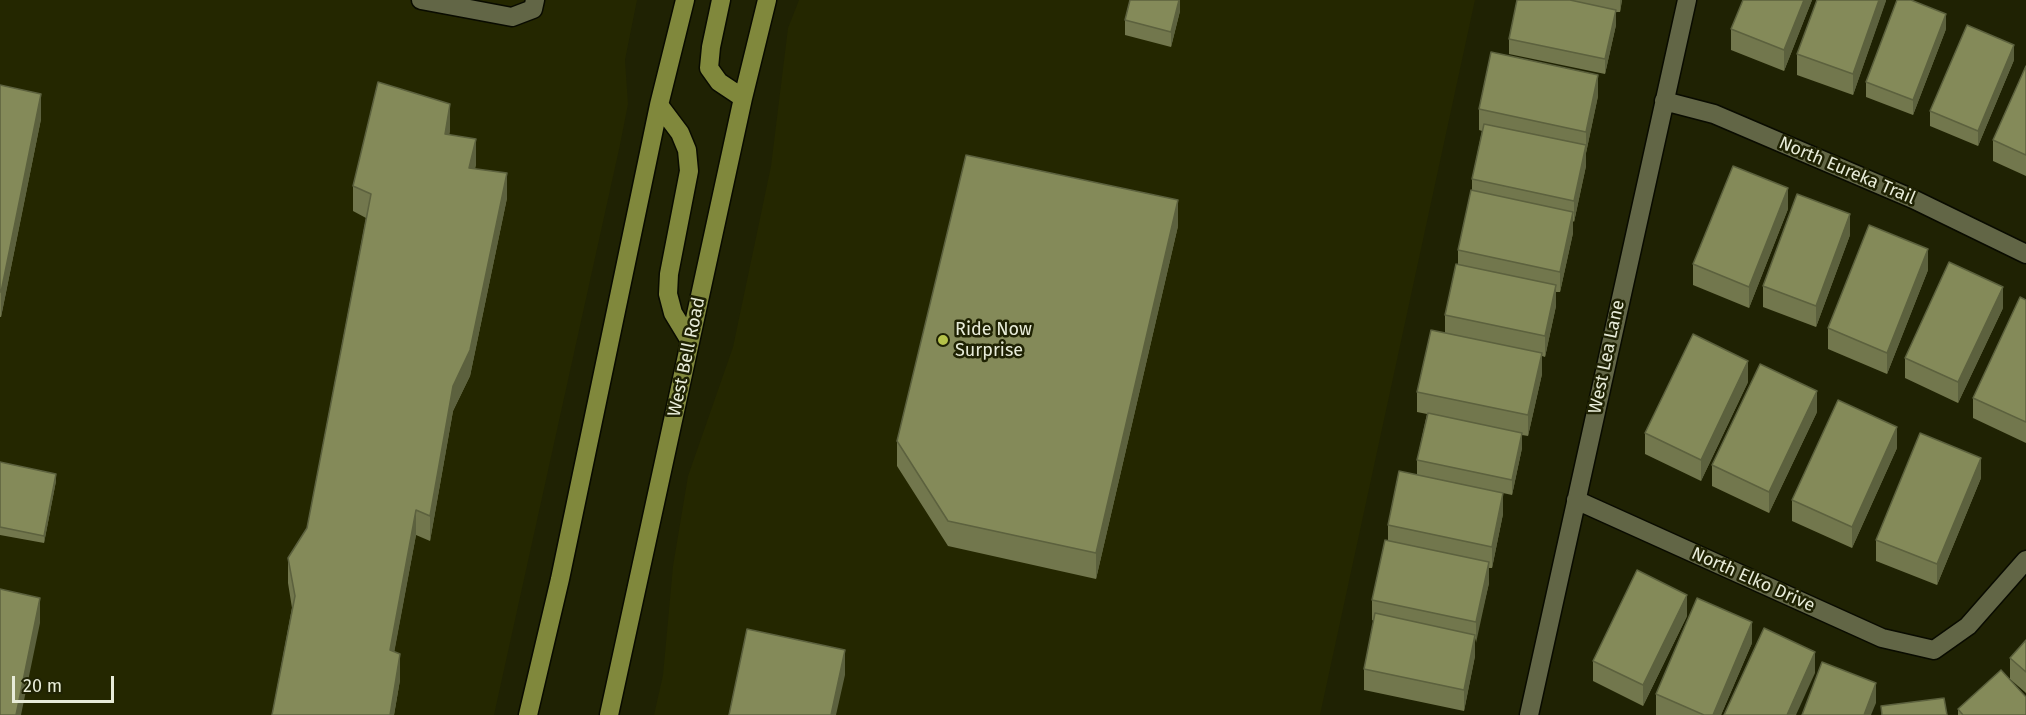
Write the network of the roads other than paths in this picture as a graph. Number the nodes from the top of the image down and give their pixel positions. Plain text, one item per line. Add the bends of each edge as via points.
1 (421, 0) edge
2 (535, 0) edge
3 (685, 0) edge
4 (721, 0) edge
5 (767, 0) edge
6 (1688, 0) edge
7 (743, 98) junction
8 (1664, 102) junction
9 (659, 105) junction
10 (2026, 254) edge
11 (690, 341) junction
12 (1576, 500) junction
13 (2026, 560) edge
14 (528, 715) edge
15 (609, 715) edge
16 (1529, 715) edge

1 - 2 street via 512,17 533,9
3 - 9 main road
4 - 7 main road via 710,68 719,82
5 - 7 main road, West Bell Road
6 - 8 street, West Lea Lane
7 - 11 main road, West Bell Road
8 - 10 street, North Eureka Trail via 1714,114 1913,199
8 - 12 street, West Lea Lane
9 - 11 main road via 680,133 687,150 689,171 668,294 673,313
9 - 14 main road
11 - 15 main road, West Bell Road
12 - 13 street, North Elko Drive via 1882,638 1934,650 1968,626
12 - 16 street, West Lea Lane

